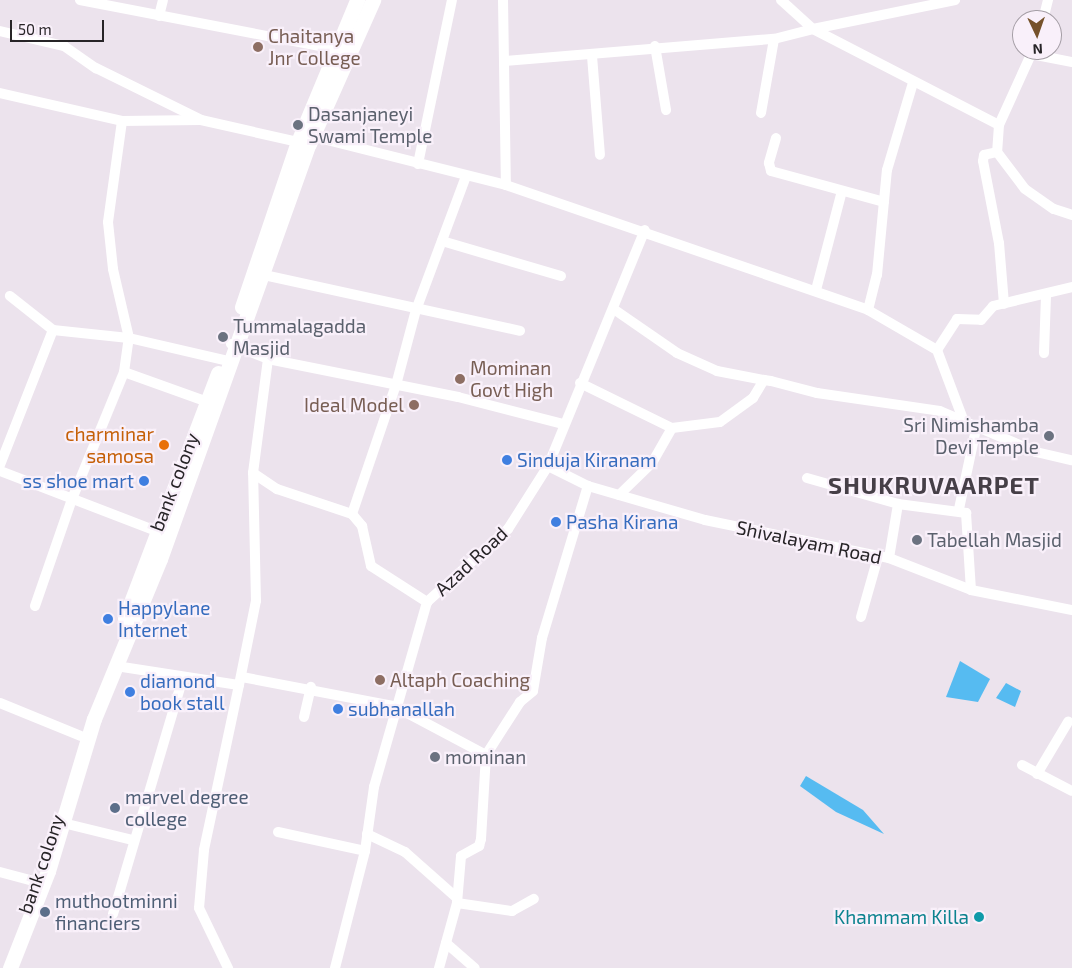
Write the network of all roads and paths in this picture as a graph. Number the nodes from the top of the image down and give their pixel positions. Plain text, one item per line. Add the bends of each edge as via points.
1 (80, 0) edge
2 (162, 0) edge
3 (357, 0) edge
4 (373, 0) edge
5 (452, 0) edge
6 (503, 0) edge
7 (781, 0) edge
8 (955, 0) edge
9 (159, 16) junction
10 (813, 29) junction
11 (0, 32) edge
12 (774, 39) junction
13 (656, 46) junction
14 (338, 50) junction
15 (592, 56) junction
16 (1028, 60) edge
17 (504, 61) junction
18 (913, 83) junction
19 (0, 93) edge
20 (666, 110) dead end
21 (761, 113) dead end
22 (201, 120) junction
23 (122, 121) junction
24 (999, 125) junction
25 (304, 137) junction
26 (776, 138) dead end
27 (997, 152) junction
28 (600, 155) dead end
29 (418, 164) junction
30 (466, 176) junction
31 (506, 185) junction
32 (842, 191) junction
33 (884, 202) junction
34 (1072, 215) edge
35 (645, 230) junction
36 (442, 241) junction
37 (264, 275) junction
38 (561, 276) dead end
39 (1072, 288) edge
40 (816, 290) junction
41 (10, 296) dead end
42 (1046, 296) junction
43 (1004, 304) junction
44 (416, 310) junction
45 (615, 310) junction
46 (868, 310) junction
47 (54, 330) junction
48 (520, 331) dead end
49 (129, 338) junction
50 (234, 345) junction
51 (937, 350) junction
52 (1044, 353) dead end
53 (268, 358) junction
54 (224, 360) junction
55 (124, 372) junction
56 (764, 380) junction
57 (580, 383) junction
58 (396, 385) junction
59 (205, 401) junction
60 (963, 419) junction
61 (563, 424) junction
62 (672, 428) junction
63 (976, 429) junction
64 (1072, 460) edge
65 (0, 465) edge
66 (548, 466) junction
67 (0, 472) edge
68 (253, 473) junction
69 (807, 478) dead end
70 (588, 486) junction
71 (619, 495) junction
72 (72, 499) junction
73 (898, 504) junction
74 (959, 509) junction
75 (352, 514) junction
76 (156, 531) junction
77 (878, 557) junction
78 (890, 558) junction
79 (971, 590) junction
80 (427, 602) junction
81 (36, 606) dead end
82 (1072, 610) edge
83 (861, 617) dead end
84 (116, 666) junction
85 (182, 678) junction
86 (241, 681) junction
87 (311, 687) junction
88 (0, 703) edge
89 (394, 706) junction
90 (304, 717) dead end
91 (1068, 722) dead end
92 (81, 736) junction
93 (486, 755) junction
94 (1022, 765) dead end
95 (1037, 774) junction
96 (1072, 791) edge
97 (62, 823) junction
98 (278, 832) dead end
99 (367, 834) junction
100 (132, 840) junction
101 (364, 851) junction
102 (0, 872) edge
103 (38, 882) junction
104 (534, 899) dead end
105 (457, 900) junction
106 (113, 914) dead end
107 (446, 944) junction
108 (2, 968) edge
109 (10, 968) edge
110 (228, 968) edge
111 (334, 968) edge
112 (439, 968) edge
113 (475, 968) edge

1 - 9 street
2 - 9 street
3 - 14 main road, bank colony
4 - 25 main road
5 - 29 street
6 - 17 street
7 - 10 street
8 - 10 street
9 - 14 street
10 - 12 street
10 - 18 street
11 - 22 street via 64,46 96,68
12 - 13 street
12 - 21 street
13 - 15 street
13 - 20 street
14 - 25 main road, bank colony
15 - 17 street
15 - 28 street
16 - 24 street
17 - 31 street
18 - 24 street
18 - 33 street via 887,170
19 - 23 street
22 - 23 street
22 - 25 street
23 - 49 street via 108,222 113,269
24 - 27 street
25 - 29 street
25 - 37 main road
25 - 50 main road, bank colony
26 - 32 street via 769,163 771,171
27 - 34 street via 1025,189 1054,209
27 - 43 street via 984,155 983,161 999,243
29 - 30 street
30 - 31 street
30 - 36 street
31 - 35 street
32 - 33 street
32 - 40 street
33 - 46 street via 877,275
35 - 40 street
35 - 45 street, Azad Road
36 - 38 street
36 - 44 street
37 - 44 street
37 - 50 main road
39 - 42 street
40 - 46 street
41 - 47 street
42 - 43 street
42 - 52 street
43 - 51 street via 993,306 981,320 957,318
44 - 48 street
44 - 58 street
45 - 56 street via 677,352 717,371
45 - 57 street, Azad Road
46 - 51 street
47 - 49 street
47 - 65 street
49 - 54 street
49 - 55 street
50 - 53 street
50 - 54 main road, bank colony
50 - 84 main road
51 - 60 street
53 - 58 street
53 - 68 street
54 - 59 main road, bank colony
55 - 59 street
55 - 72 street
56 - 60 street
56 - 62 street via 753,398 720,422
57 - 61 street, Azad Road
57 - 62 street
58 - 61 street
58 - 75 street
59 - 76 main road, bank colony
60 - 63 street
61 - 66 street, Azad Road
62 - 71 street via 652,463
63 - 64 street
63 - 74 street
66 - 70 street, Shivalayam Road
66 - 80 street, Azad Road via 508,529
67 - 72 street
68 - 75 street via 277,489
68 - 86 street via 256,601
69 - 73 street
70 - 71 street, Shivalayam Road
70 - 93 street via 542,638 533,691 520,702
71 - 77 street, Shivalayam Road via 704,520
72 - 76 street
72 - 81 street
73 - 74 street
73 - 78 street
74 - 79 street via 966,513
75 - 80 street via 362,526 371,566
76 - 92 main road, bank colony
77 - 78 street, Shivalayam Road
77 - 83 street
78 - 79 street, Shivalayam Road
79 - 82 street, Shivalayam Road
80 - 89 street, Azad Road
84 - 85 street
84 - 97 main road
85 - 86 street
85 - 100 street
86 - 87 street
86 - 110 street via 204,850 199,908
87 - 89 street
87 - 90 street
88 - 92 street
89 - 93 street
89 - 99 street, Azad Road
91 - 95 street
92 - 103 main road, bank colony
93 - 105 street via 481,839 479,846 461,856
94 - 95 street
95 - 96 street
97 - 100 street
97 - 109 main road
98 - 101 street
99 - 101 street, Azad Road
99 - 105 street via 405,852
100 - 106 street
101 - 111 street, Azad Road
102 - 103 street
103 - 108 main road, bank colony
104 - 105 street via 512,911
105 - 107 street
107 - 112 street
107 - 113 street

